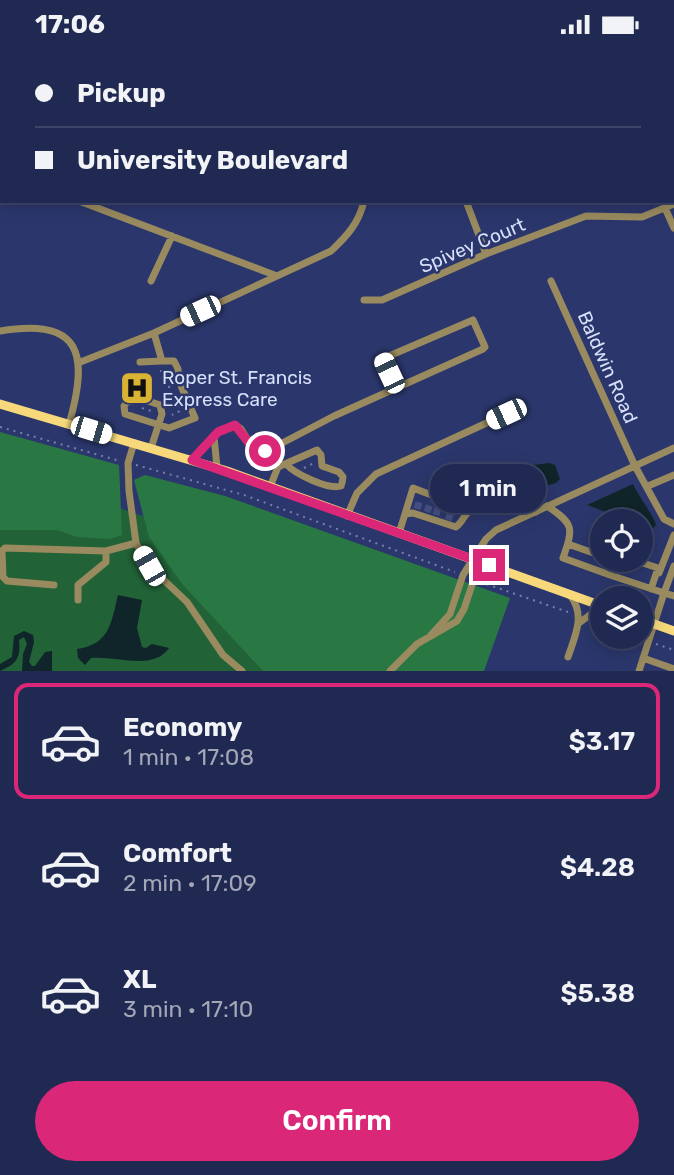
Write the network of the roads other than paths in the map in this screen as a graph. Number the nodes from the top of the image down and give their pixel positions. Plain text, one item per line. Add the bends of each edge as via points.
1 (84, 203) edge
2 (364, 203) edge
3 (467, 203) edge
4 (674, 204) edge
5 (665, 208) junction
6 (674, 228) edge
7 (172, 236) junction
8 (486, 254) junction
9 (277, 276) junction
10 (150, 281) dead end
11 (551, 281) dead end
12 (364, 300) dead end
13 (0, 331) edge
14 (154, 333) junction
15 (161, 361) junction
16 (141, 362) dead end
17 (78, 363) junction
18 (396, 388) junction
19 (145, 400) dead end
20 (132, 401) dead end
21 (0, 404) edge
22 (506, 414) dead end
23 (69, 424) junction
24 (159, 425) junction
25 (214, 437) junction
26 (134, 443) junction
27 (151, 448) junction
28 (674, 448) edge
29 (192, 460) junction
30 (286, 464) junction
31 (635, 466) junction
32 (217, 467) junction
33 (674, 475) edge
34 (648, 486) junction
35 (270, 487) junction
36 (547, 506) junction
37 (471, 510) junction
38 (536, 512) junction
39 (405, 514) junction
40 (347, 516) junction
41 (674, 524) edge
42 (398, 533) junction
43 (674, 535) edge
44 (136, 543) junction
45 (568, 544) junction
46 (106, 551) junction
47 (590, 553) edge
48 (475, 560) junction
49 (653, 566) edge
50 (674, 566) edge
51 (590, 568) edge
52 (601, 572) edge
53 (611, 572) edge
54 (610, 575) junction
55 (655, 575) junction
56 (54, 585) dead end
57 (642, 586) edge
58 (652, 586) edge
59 (653, 590) edge
60 (664, 593) junction
61 (570, 594) junction
62 (674, 596) edge
63 (78, 600) dead end
64 (590, 602) edge
65 (590, 615) edge
66 (579, 623) junction
67 (654, 624) junction
68 (674, 631) edge
69 (568, 657) dead end
70 (643, 658) junction
71 (674, 669) edge
72 (242, 671) edge
73 (390, 671) edge
74 (639, 671) edge

1 - 7 street
2 - 9 street via 349,235 331,251
3 - 8 street
4 - 5 street, Spivey Court
5 - 6 street
5 - 8 street, Spivey Court via 642,217 586,216
7 - 9 street
7 - 10 street
8 - 12 street, Spivey Court via 382,300
9 - 14 street
11 - 31 street, Baldwin Road
13 - 17 street via 44,327 73,345
14 - 15 street
14 - 17 street
15 - 16 street
15 - 24 street via 174,361 195,418 169,428
17 - 23 street via 78,394
18 - 18 street via 483,349 473,320 382,359
18 - 25 street via 265,451 253,448 235,425
19 - 24 street via 160,405
20 - 24 street via 124,406 125,414
21 - 23 main road
22 - 40 street via 376,474 357,493
23 - 26 main road
24 - 27 street
25 - 29 street
25 - 32 street
26 - 27 main road
26 - 44 street via 128,463
27 - 29 main road
28 - 31 street
29 - 32 main road
30 - 30 street via 317,450 323,466 342,474 342,484 334,488 293,472
30 - 35 street via 278,467
31 - 34 street, Baldwin Road
31 - 36 street
32 - 35 main road
33 - 34 street
34 - 41 street, Baldwin Road via 664,519
35 - 40 main road
36 - 38 street
36 - 45 street via 570,525
37 - 38 street via 521,490 527,492
37 - 39 street via 459,525 416,511
37 - 39 street via 422,496 413,488
38 - 48 street via 496,530
39 - 42 street
40 - 42 main road
42 - 48 main road
43 - 55 street via 662,571
44 - 46 street
44 - 72 street via 149,566 187,602 223,655
45 - 47 street
45 - 51 street via 563,558
46 - 56 street via 2,551 7,582
46 - 63 street via 106,562 78,585
48 - 61 main road
48 - 73 street via 474,579 457,621 404,655
49 - 55 street via 658,568
50 - 60 street
52 - 54 street
53 - 54 street
54 - 57 street
55 - 58 street
59 - 60 street
60 - 62 street
60 - 67 street
61 - 64 main road
61 - 66 street
65 - 66 street
66 - 69 street
67 - 68 main road
67 - 70 street
70 - 71 street
70 - 74 street

